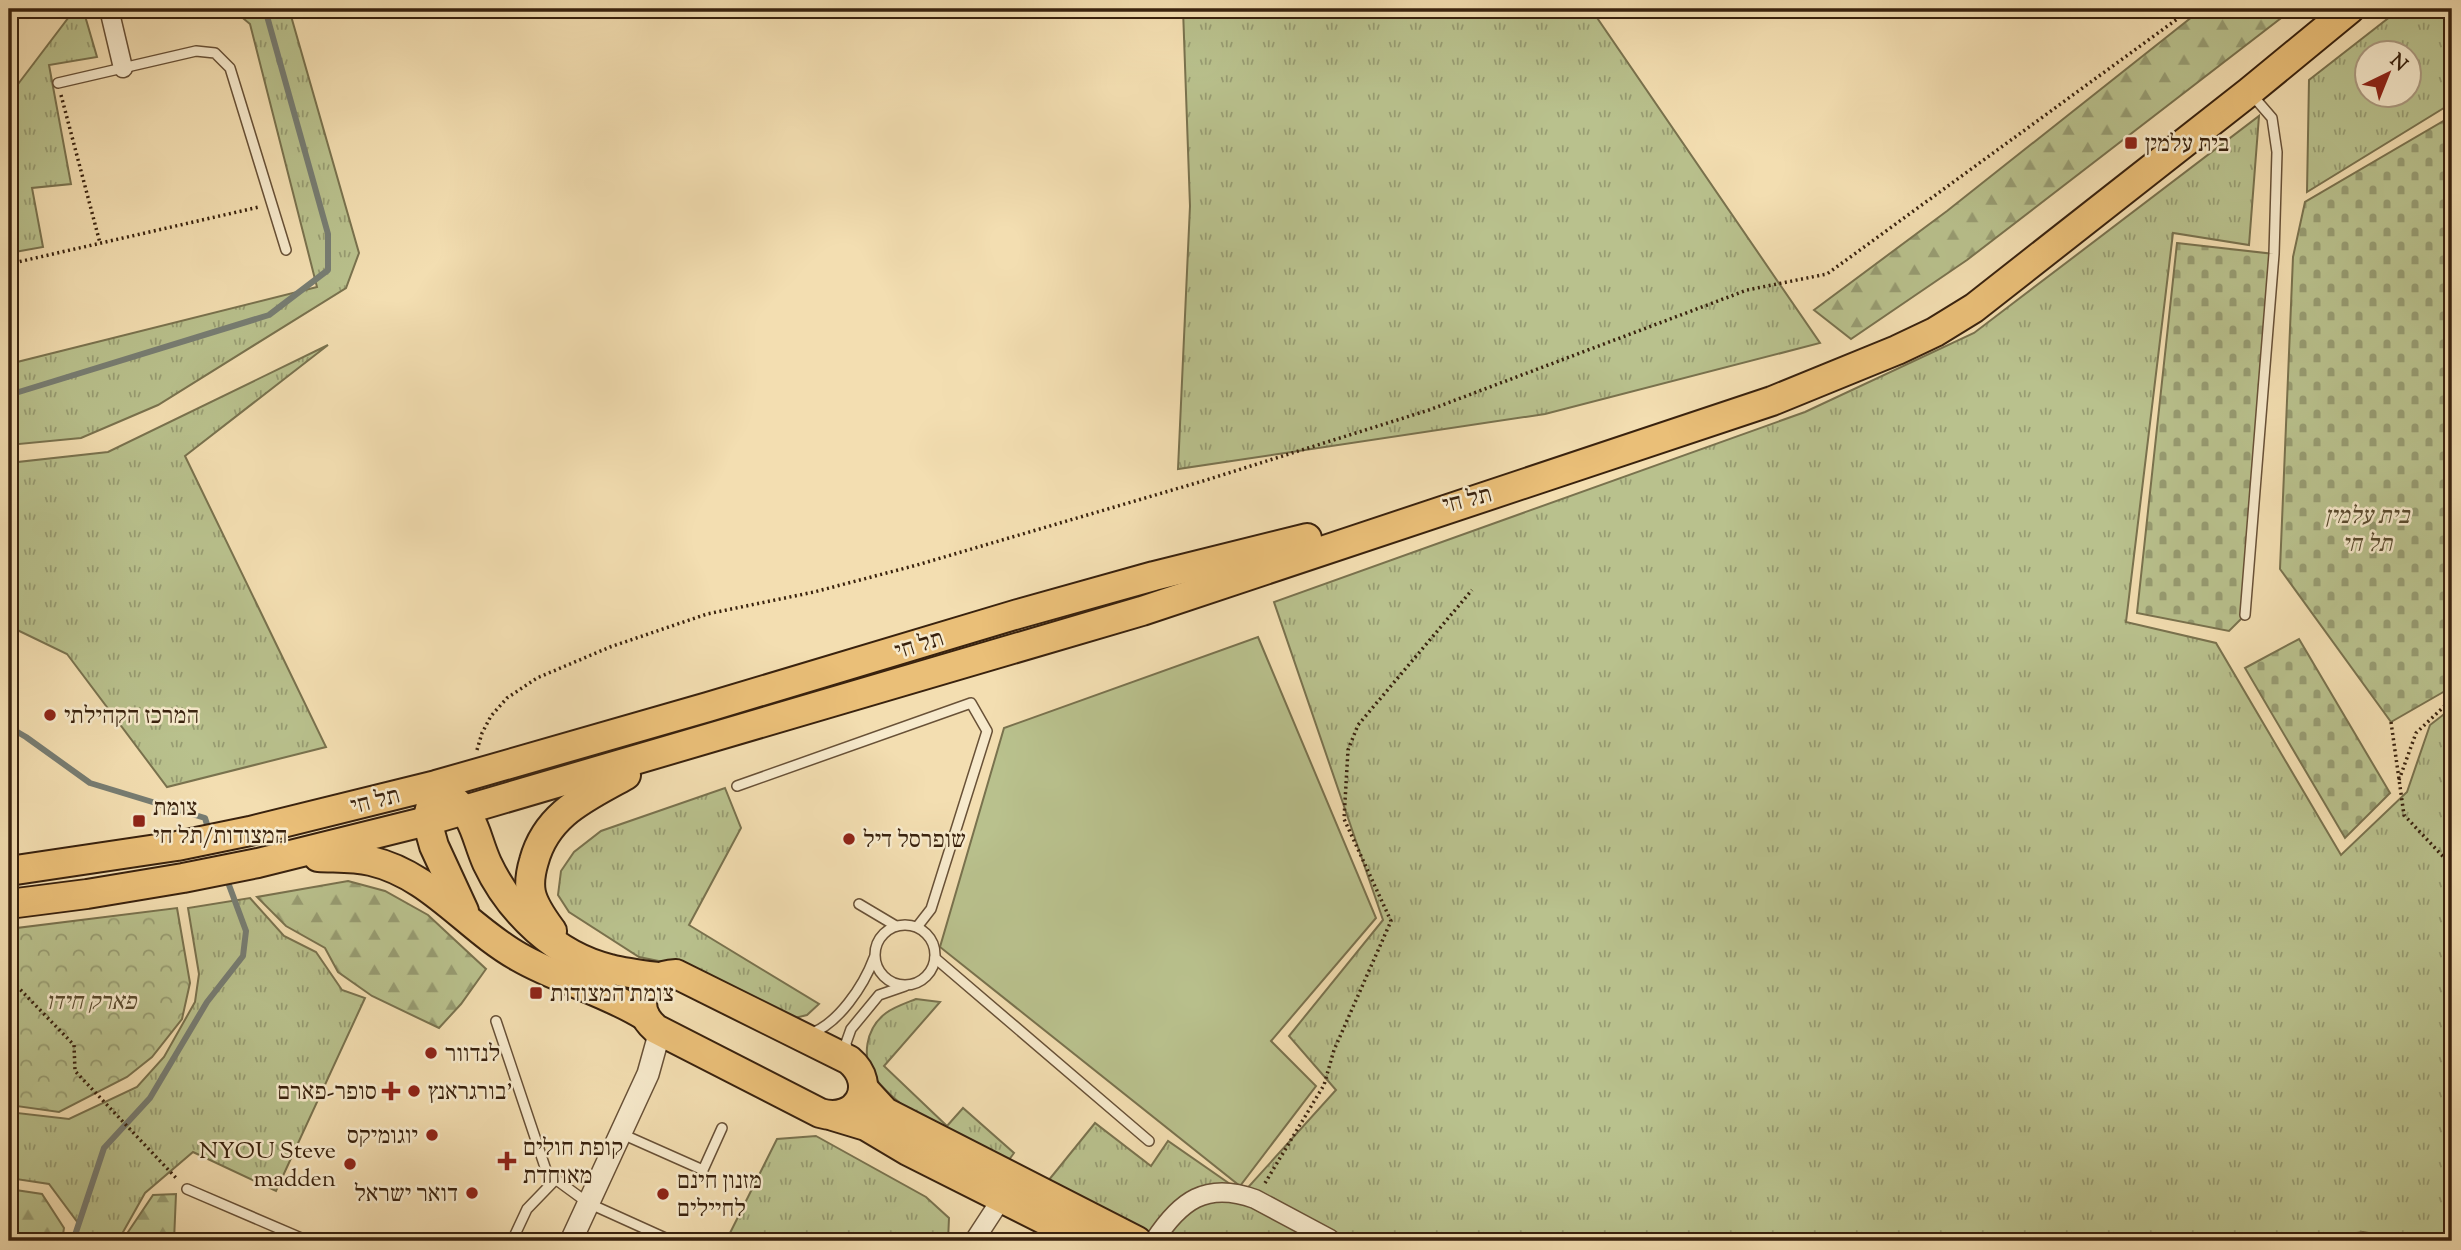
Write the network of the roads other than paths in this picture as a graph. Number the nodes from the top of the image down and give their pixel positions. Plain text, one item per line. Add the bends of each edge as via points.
1 (109, 9) edge
2 (2350, 9) edge
3 (123, 68) junction
4 (58, 83) road end
5 (2249, 92) junction
6 (286, 250) dead end
7 (1504, 490) junction
8 (2245, 615) dead end
9 (670, 750) junction
10 (436, 785) junction
11 (737, 786) dead end
12 (466, 810) junction
13 (427, 821) junction
14 (284, 856) junction
15 (9, 870) edge
16 (9, 904) edge
17 (859, 904) dead end
18 (896, 926) junction
19 (917, 927) junction
20 (477, 928) junction
21 (563, 948) junction
22 (874, 958) junction
23 (935, 958) junction
24 (658, 977) junction
25 (905, 985) junction
26 (496, 1021) dead end
27 (663, 1030) junction
28 (802, 1036) junction
29 (849, 1060) junction
30 (863, 1088) junction
31 (833, 1116) junction
32 (722, 1128) dead end
33 (621, 1133) junction
34 (1149, 1141) dead end
35 (556, 1179) junction
36 (187, 1189) road end
37 (1002, 1198) junction
38 (589, 1203) junction
39 (1330, 1239) dead end
40 (308, 1241) edge
41 (512, 1241) edge
42 (571, 1241) edge
43 (672, 1241) edge
44 (974, 1241) edge
45 (1087, 1241) edge
46 (1137, 1241) edge
47 (1154, 1241) edge

1 - 3 street
2 - 5 highway
3 - 4 lane
3 - 6 lane via 196,51 215,53 230,68
5 - 7 highway via 2006,284 1935,332 1772,401
5 - 8 lane via 2273,118 2277,152 2274,254
7 - 9 highway, תל חי via 1142,611
7 - 10 highway, תל חי via 1141,580
9 - 12 highway, תל חי
9 - 21 highway via 573,805 551,824 537,850 531,893
10 - 12 highway
10 - 13 highway
10 - 15 highway, תל חי via 177,846
11 - 19 lane via 971,703 987,731 930,909
12 - 13 highway, תל חי
12 - 21 highway via 486,862 517,912
13 - 14 highway, תל חי
13 - 20 highway via 460,906
14 - 16 highway, תל חי via 183,878
14 - 20 highway via 372,861 397,870 422,883
17 - 18 lane
18 - 19 lane
18 - 22 lane via 879,938
19 - 23 lane via 929,938
20 - 27 highway via 520,958 619,1000
21 - 24 highway via 609,969
22 - 25 lane via 885,979
22 - 28 lane via 866,978 833,1022
23 - 25 lane via 926,977
23 - 34 lane
24 - 27 highway via 645,990 642,1007
24 - 28 highway via 685,977
25 - 29 lane via 879,995 851,1029 846,1043
26 - 35 lane via 547,1172
27 - 31 highway
27 - 33 street
28 - 29 highway
29 - 30 highway via 862,1075
30 - 31 highway via 850,1111
30 - 46 highway via 885,1112
31 - 37 highway via 866,1126
32 - 33 lane via 703,1170
33 - 38 street
35 - 38 lane
35 - 41 lane via 527,1209
36 - 40 lane
37 - 44 street
37 - 45 highway
38 - 42 street
38 - 43 lane
39 - 47 street via 1255,1199 1219,1193 1189,1201 1175,1211

